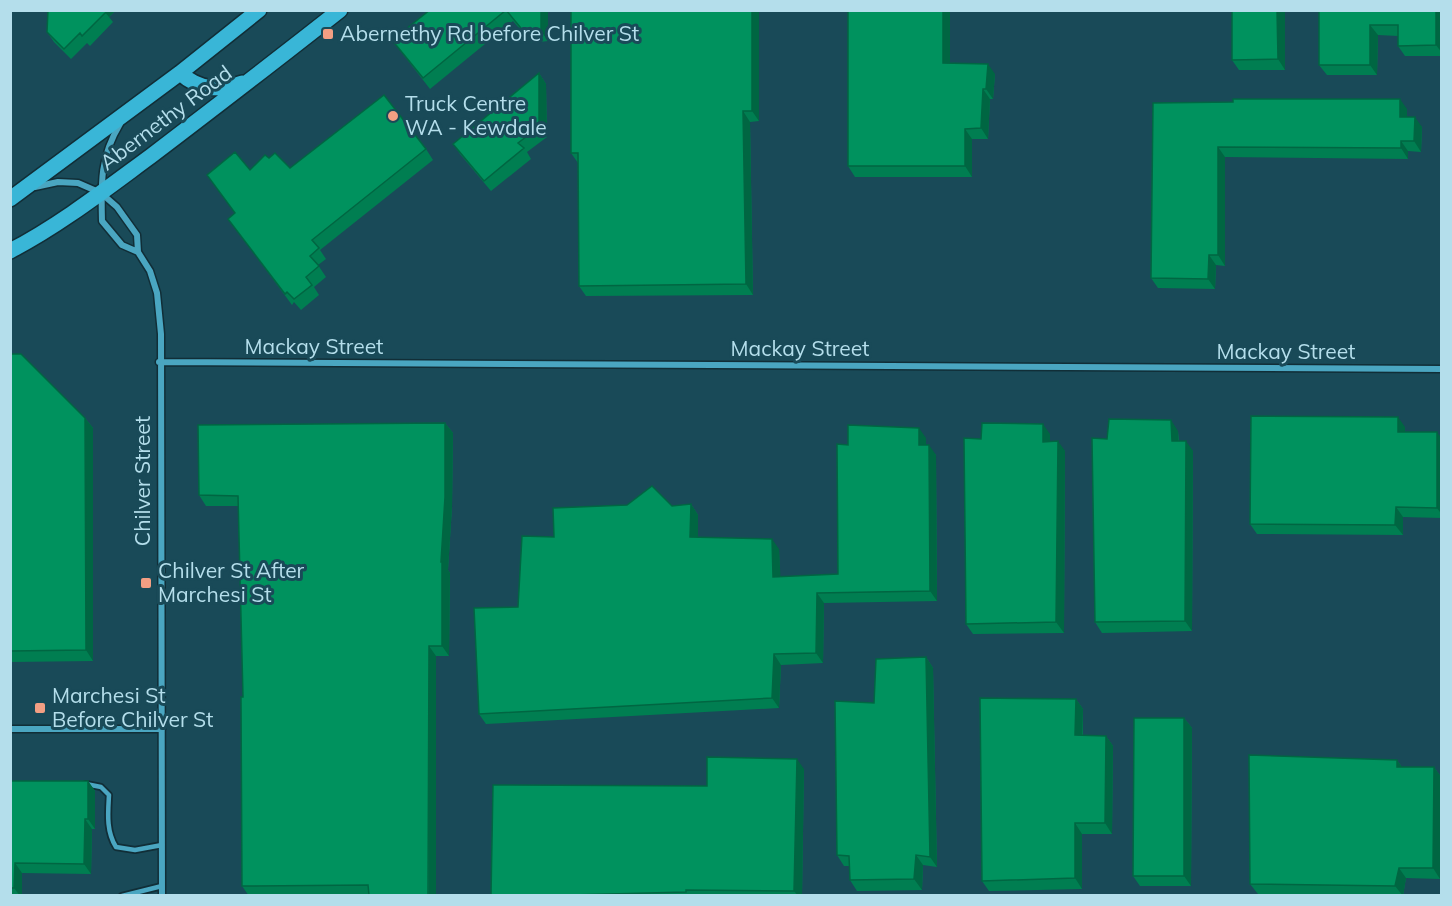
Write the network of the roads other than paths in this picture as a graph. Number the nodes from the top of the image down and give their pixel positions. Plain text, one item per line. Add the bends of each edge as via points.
1 (259, 10) edge
2 (340, 10) edge
3 (180, 73) junction
4 (250, 81) junction
5 (128, 112) junction
6 (25, 189) junction
7 (101, 193) junction
8 (10, 199) edge
9 (10, 251) edge
10 (138, 252) junction
11 (159, 362) junction
12 (1442, 369) edge
13 (10, 729) edge
14 (162, 729) junction
15 (75, 784) edge
16 (162, 845) junction
17 (162, 886) junction
18 (122, 896) edge
19 (162, 896) edge

1 - 3 main road, Abernethy Road
2 - 4 main road, Abernethy Road
3 - 4 main road via 191,83 206,87 228,88
3 - 5 main road, Abernethy Road
4 - 7 main road, Abernethy Road
5 - 6 main road, Abernethy Road
5 - 7 street, Chilver Street via 107,148
6 - 7 street, Chilver Street via 58,182 78,183
6 - 8 main road, Abernethy Road
7 - 9 main road, Abernethy Road
7 - 10 street, Chilver Street via 117,207 136,234
7 - 10 street, Chilver Street via 102,221 122,245
10 - 11 street, Chilver Street via 157,293
11 - 12 street, Mackay Street
11 - 14 street, Chilver Street
13 - 14 street
14 - 16 street, Chilver Street
15 - 16 lane via 101,787 109,795 107,815 110,837 116,847 135,850
16 - 17 street, Chilver Street
17 - 18 lane
17 - 19 street, Chilver Street

